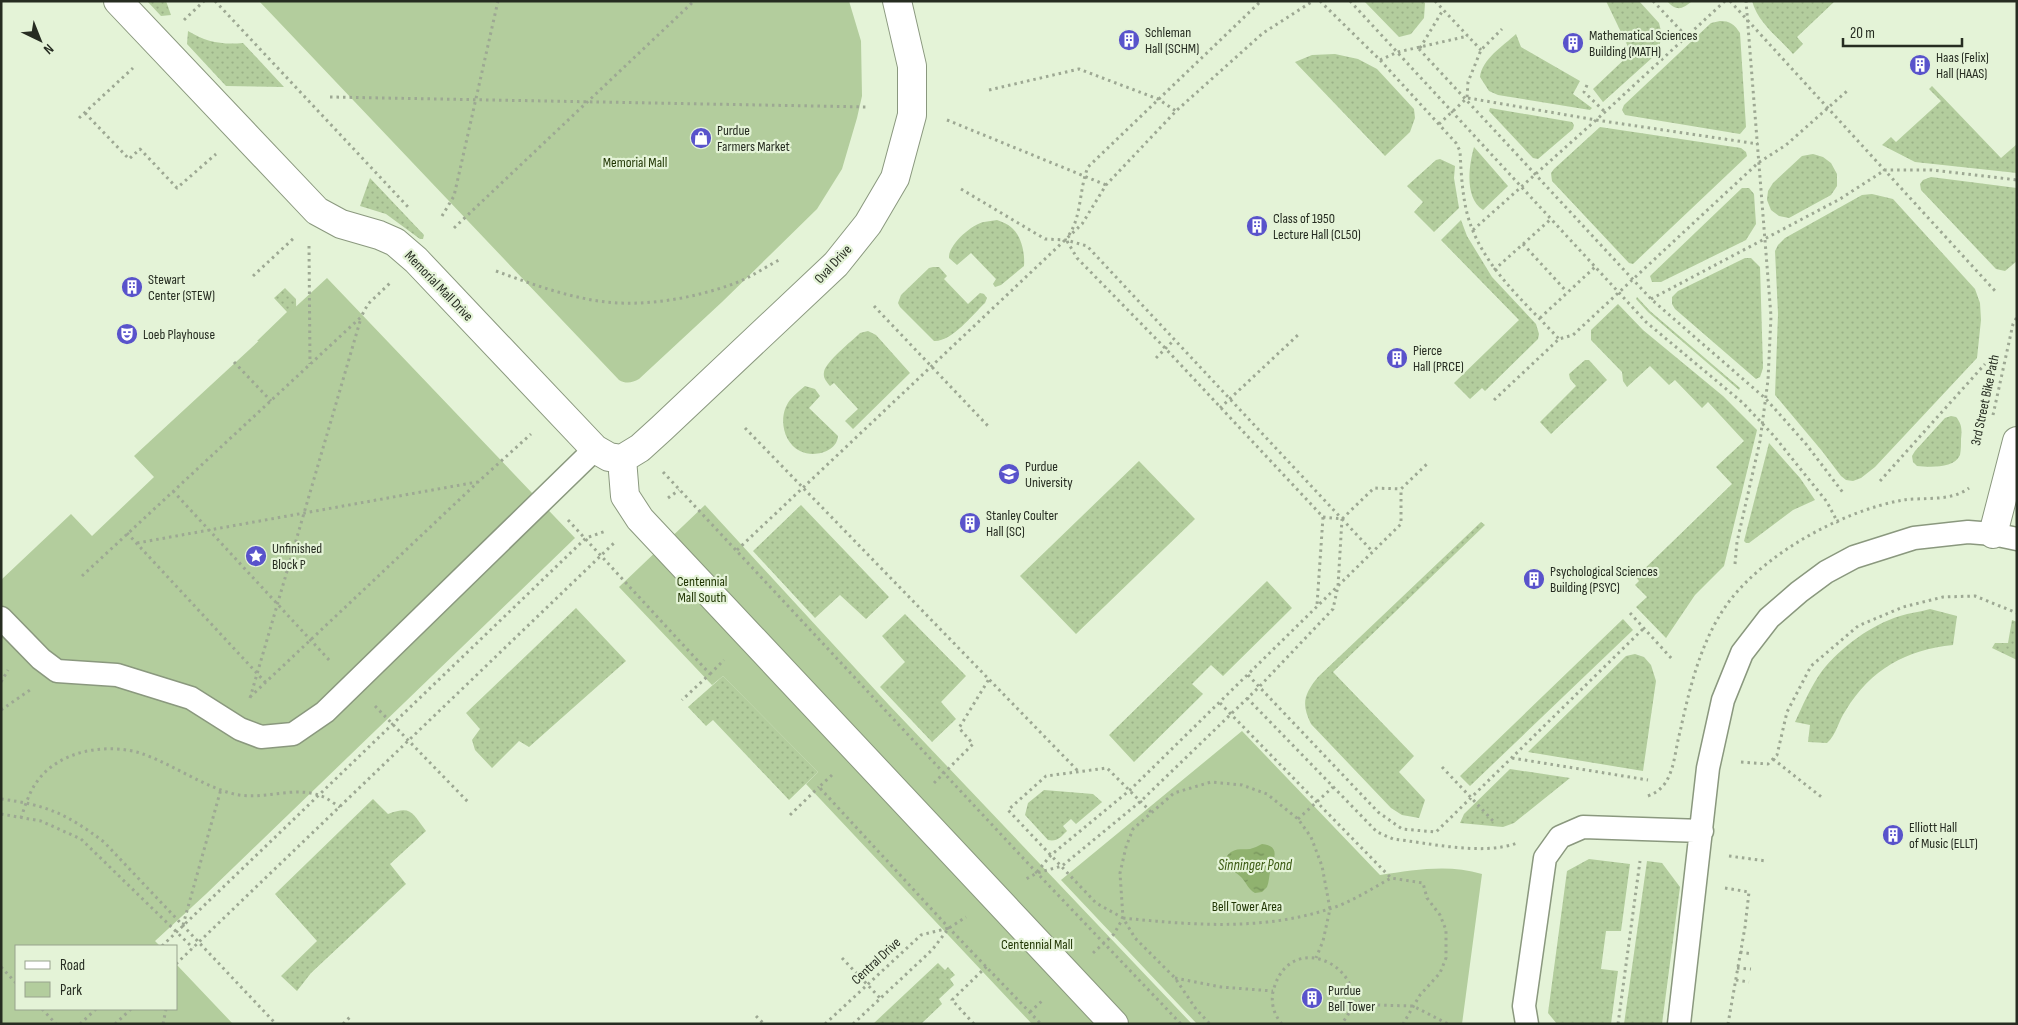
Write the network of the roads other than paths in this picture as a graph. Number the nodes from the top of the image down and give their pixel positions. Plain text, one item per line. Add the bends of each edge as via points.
1 (118, 1) edge
2 (897, 1) edge
3 (2017, 441) edge
4 (595, 449) junction
5 (631, 454) junction
6 (2005, 536) edge
7 (1, 618) edge
8 (1702, 831) junction
9 (1114, 1024) edge
10 (1528, 1024) edge
11 (1679, 1024) edge

1 - 4 street, Memorial Mall Drive via 317,211 340,224 395,242 416,260
2 - 5 street, Oval Drive via 912,66 912,115 895,178 868,224 836,264
3 - 6 street
4 - 5 street, Memorial Mall Drive via 609,456
4 - 7 lane via 325,712 293,734 261,737 240,729 191,698 117,675 57,671
5 - 9 street via 626,496 640,519
6 - 8 lane via 1968,532 1914,538 1854,557 1826,572 1769,618 1742,653 1721,710 1708,768
8 - 10 lane via 1583,827 1560,838 1545,858 1524,1006
8 - 11 lane

